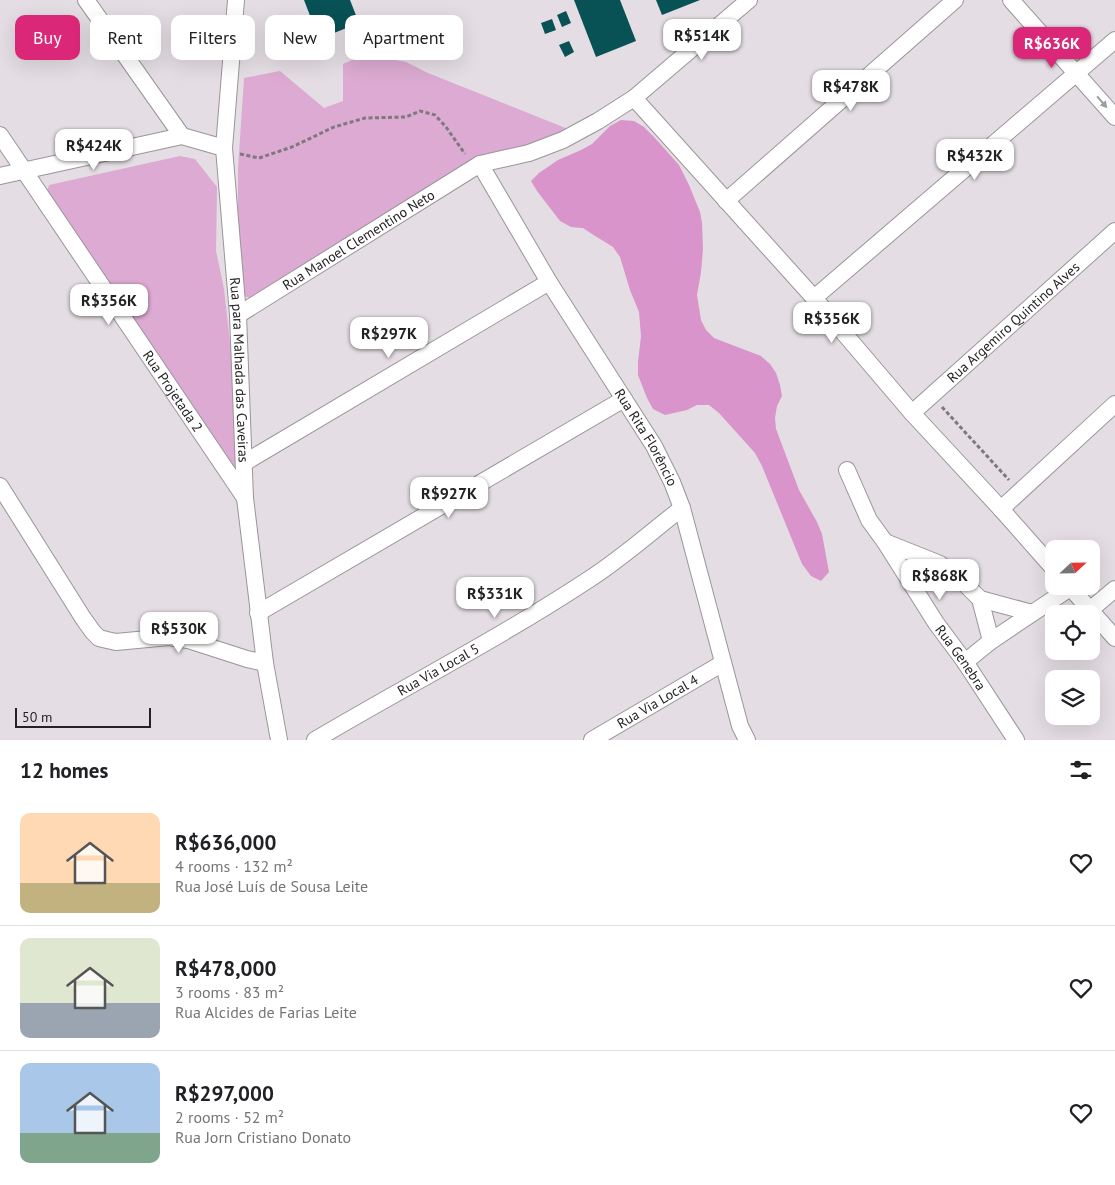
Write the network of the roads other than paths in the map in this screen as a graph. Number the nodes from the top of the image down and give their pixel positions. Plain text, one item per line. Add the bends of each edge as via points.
1 (86, 0) edge
2 (236, 0) edge
3 (749, 0) edge
4 (955, 0) edge
5 (1011, 0) edge
6 (1115, 40) edge
7 (1076, 73) junction
8 (634, 98) junction
9 (1115, 117) edge
10 (0, 135) edge
11 (182, 136) junction
12 (224, 145) junction
13 (478, 166) junction
14 (24, 170) junction
15 (0, 176) edge
16 (726, 201) junction
17 (1115, 231) edge
18 (549, 282) junction
19 (814, 298) junction
20 (238, 315) junction
21 (624, 399) junction
22 (1115, 404) edge
23 (912, 413) junction
24 (244, 464) junction
25 (847, 470) dead end
26 (0, 486) edge
27 (245, 498) junction
28 (682, 508) junction
29 (1001, 509) junction
30 (885, 542) junction
31 (1045, 559) edge
32 (1115, 588) edge
33 (1058, 595) edge
34 (1077, 595) edge
35 (980, 599) junction
36 (1086, 605) edge
37 (1096, 605) edge
38 (258, 613) junction
39 (1032, 613) junction
40 (1100, 621) edge
41 (1115, 638) edge
42 (992, 641) junction
43 (965, 662) junction
44 (265, 663) junction
45 (723, 663) junction
46 (279, 740) edge
47 (315, 740) edge
48 (592, 740) edge
49 (747, 740) edge
50 (1016, 740) edge

1 - 11 street
2 - 12 street, Rua para Malhada das Caveiras
3 - 8 street, Rua Manoel Clementino Neto
4 - 16 street
5 - 7 street
6 - 7 street
7 -> 9 street
7 - 19 street
8 - 13 street, Rua Manoel Clementino Neto via 563,140
8 - 16 street
10 - 14 street, Rua Projetada 2
11 - 12 street
11 - 14 street
12 - 20 street, Rua para Malhada das Caveiras
13 - 18 street, Rua Rita Florêncio
13 - 20 street, Rua Manoel Clementino Neto
14 - 15 street
14 - 27 street, Rua Projetada 2
16 - 19 street
17 - 23 street, Rua Argemiro Quintino Alves
18 - 21 street, Rua Rita Florêncio
18 - 24 street
19 - 23 street
20 - 24 street, Rua para Malhada das Caveiras
21 - 28 street, Rua Rita Florêncio via 654,446
21 - 38 street
22 - 29 street
23 - 29 street
24 - 27 street, Rua para Malhada das Caveiras
25 - 30 street, Rua Genebra via 869,520
26 - 44 street via 99,638 116,642 169,637
27 - 38 street, Rua para Malhada das Caveiras
28 - 45 street, Rua Rita Florêncio
28 - 47 street, Rua Via Local 5 via 590,580
29 - 31 street
30 - 35 street via 940,564
30 - 43 street, Rua Genebra
32 - 37 street
33 - 39 street
34 - 36 street
35 - 39 street
35 - 42 street
38 - 44 street, Rua para Malhada das Caveiras
39 - 42 street
40 - 41 street
42 - 43 street
43 - 50 street, Rua Genebra
44 - 46 street, Rua para Malhada das Caveiras
45 - 48 street, Rua Via Local 4
45 - 49 street, Rua Rita Florêncio via 740,726

